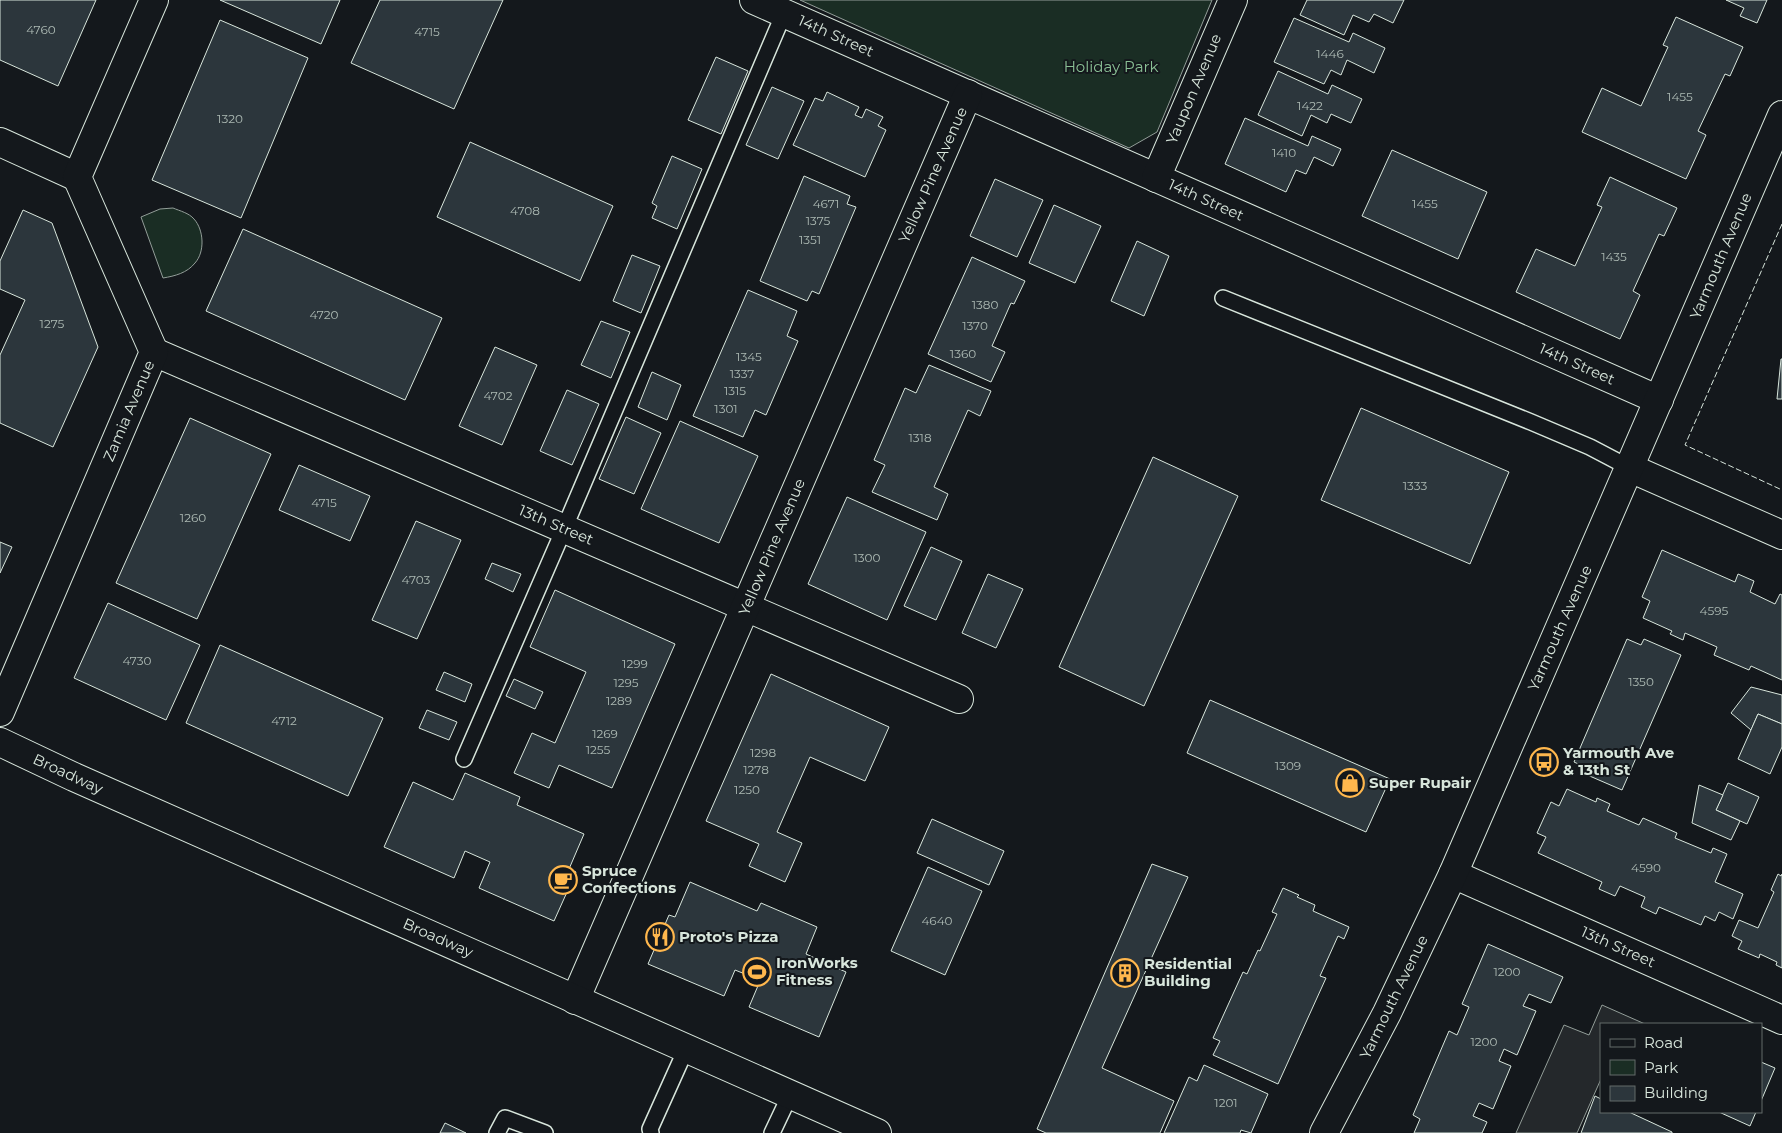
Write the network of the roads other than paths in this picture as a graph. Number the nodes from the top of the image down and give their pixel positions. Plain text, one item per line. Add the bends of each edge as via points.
1 (154, 0) edge
2 (754, 0) edge
3 (1233, 0) edge
4 (784, 13) junction
5 (968, 94) junction
6 (1782, 116) edge
7 (0, 142) edge
8 (77, 177) junction
9 (1156, 178) junction
10 (1223, 298) dead end
11 (154, 352) junction
12 (1659, 400) junction
13 (1630, 468) junction
14 (564, 529) junction
15 (1782, 535) edge
16 (746, 607) junction
17 (959, 699) dead end
18 (0, 712) edge
19 (0, 742) edge
20 (464, 759) dead end
21 (1453, 874) junction
22 (575, 1000) junction
23 (1782, 1020) edge
24 (686, 1049) junction
25 (790, 1095) junction
26 (646, 1132) edge
27 (497, 1133) edge
28 (545, 1133) edge
29 (772, 1133) edge
30 (877, 1133) edge
31 (1324, 1133) edge

1 - 8 street
2 - 4 street, 14th Street
3 - 9 street, Yaupon Avenue
4 - 5 street, 14th Street
4 - 14 lane
5 - 9 street, 14th Street
5 - 16 street, Yellow Pine Avenue
6 - 12 street, Yarmouth Avenue
7 - 8 street
8 - 11 street, Zamia Avenue
9 - 12 street, 14th Street
10 - 13 lane via 1531,422
11 - 14 street, 13th Street
11 - 18 street, Zamia Avenue
12 - 13 street, Yarmouth Avenue
13 - 15 street
13 - 21 street, Yarmouth Avenue
14 - 16 street, 13th Street
14 - 20 lane
16 - 17 street, 13th Street
16 - 22 street, Yellow Pine Avenue
19 - 22 street, Broadway
21 - 23 street, 13th Street
21 - 31 street, Yarmouth Avenue via 1388,1013
22 - 24 street, Broadway
24 - 25 street, Broadway
24 - 26 lane
25 - 29 lane
25 - 30 street, Broadway
27 - 28 lane via 504,1118

